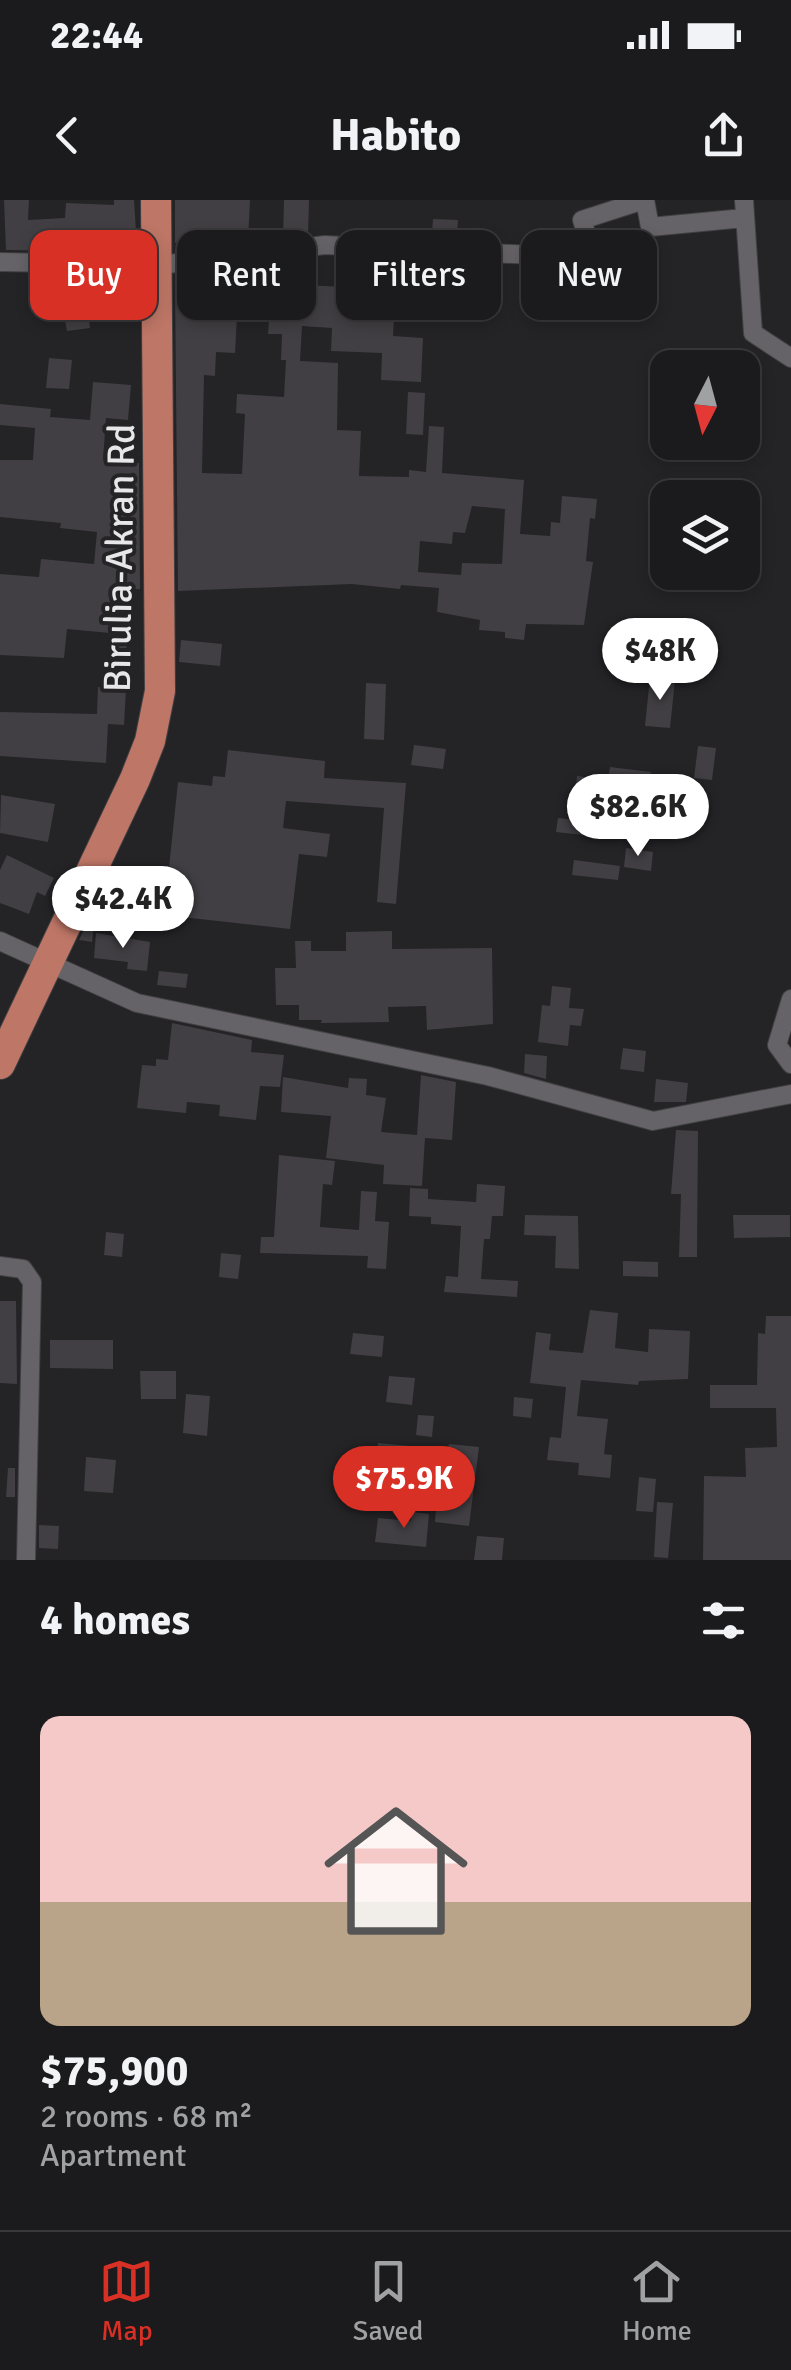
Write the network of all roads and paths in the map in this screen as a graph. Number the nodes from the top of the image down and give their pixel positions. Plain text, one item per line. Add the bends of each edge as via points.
1 (156, 200) edge
2 (644, 200) edge
3 (744, 209) edge
4 (0, 262) edge
5 (160, 265) junction
6 (791, 358) edge
7 (0, 941) edge
8 (46, 964) junction
9 (791, 998) edge
10 (0, 1064) edge
11 (791, 1064) edge
12 (791, 1094) edge
13 (0, 1266) edge
14 (26, 1560) edge

1 - 5 highway, Birulia-Akran Rd
2 - 3 street via 650,227
2 - 5 street via 582,220 594,258 325,244
3 - 6 street via 753,333
4 - 5 street
5 - 8 highway, Birulia-Akran Rd via 160,691 135,779
7 - 8 street
8 - 10 highway, Birulia-Akran Rd
8 - 12 street via 137,1003 488,1076 653,1121
9 - 11 street via 777,1045
13 - 14 street via 22,1269 32,1282

